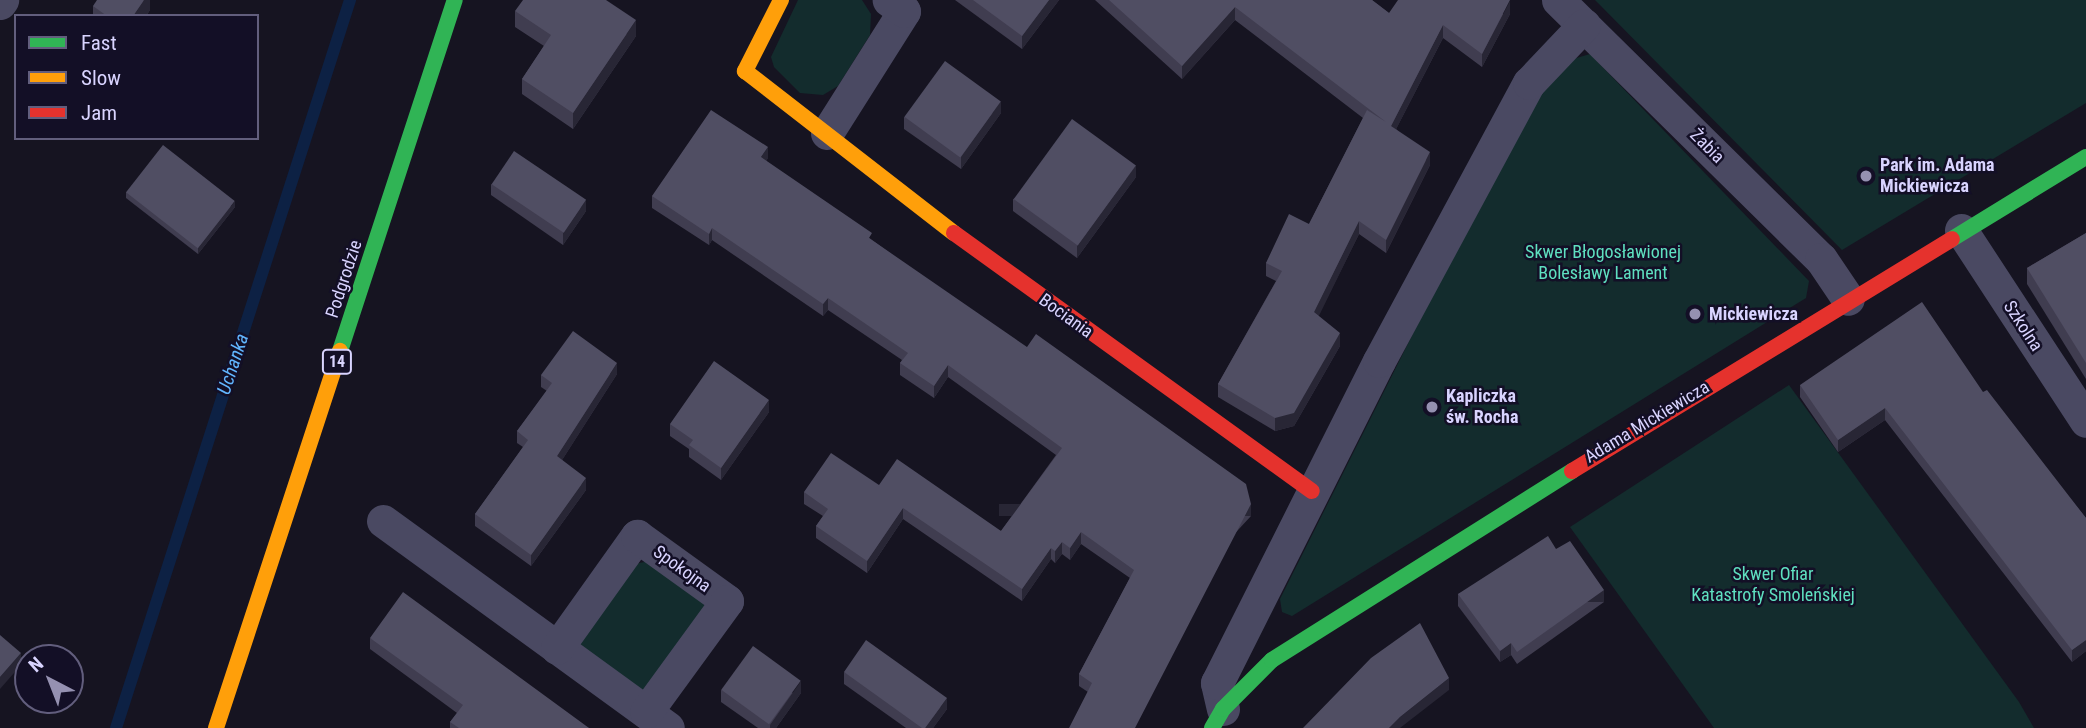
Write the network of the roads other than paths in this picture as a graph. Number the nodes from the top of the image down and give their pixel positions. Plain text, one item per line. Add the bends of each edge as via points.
1 (454, 0) edge
2 (781, 0) edge
3 (889, 0) edge
4 (1558, 0) edge
5 (1584, 26) junction
6 (827, 133) junction
7 (2086, 157) edge
8 (1961, 230) junction
9 (1848, 299) junction
10 (2086, 421) edge
11 (1312, 491) junction
12 (383, 521) dead end
13 (557, 648) junction
14 (1217, 719) edge
15 (657, 720) edge
16 (216, 728) edge

1 - 16 street, Podgrodzie / 14
2 - 6 street, Bociania via 745,71
3 - 6 street via 904,11
4 - 5 street, Żabia
5 - 9 street, Żabia via 1821,259
5 - 11 street, Adama Mickiewicza via 1528,83
6 - 11 street, Bociania via 981,254
7 - 8 street, Adama Mickiewicza
8 - 9 street, Adama Mickiewicza
8 - 10 street, Szkolna
9 - 14 street, Adama Mickiewicza via 1356,603 1272,660
11 - 14 street, Adama Mickiewicza via 1217,683
12 - 13 street, Spokojna
13 - 15 street, Spokojna
13 - 15 street, Spokojna via 637,536 727,601

